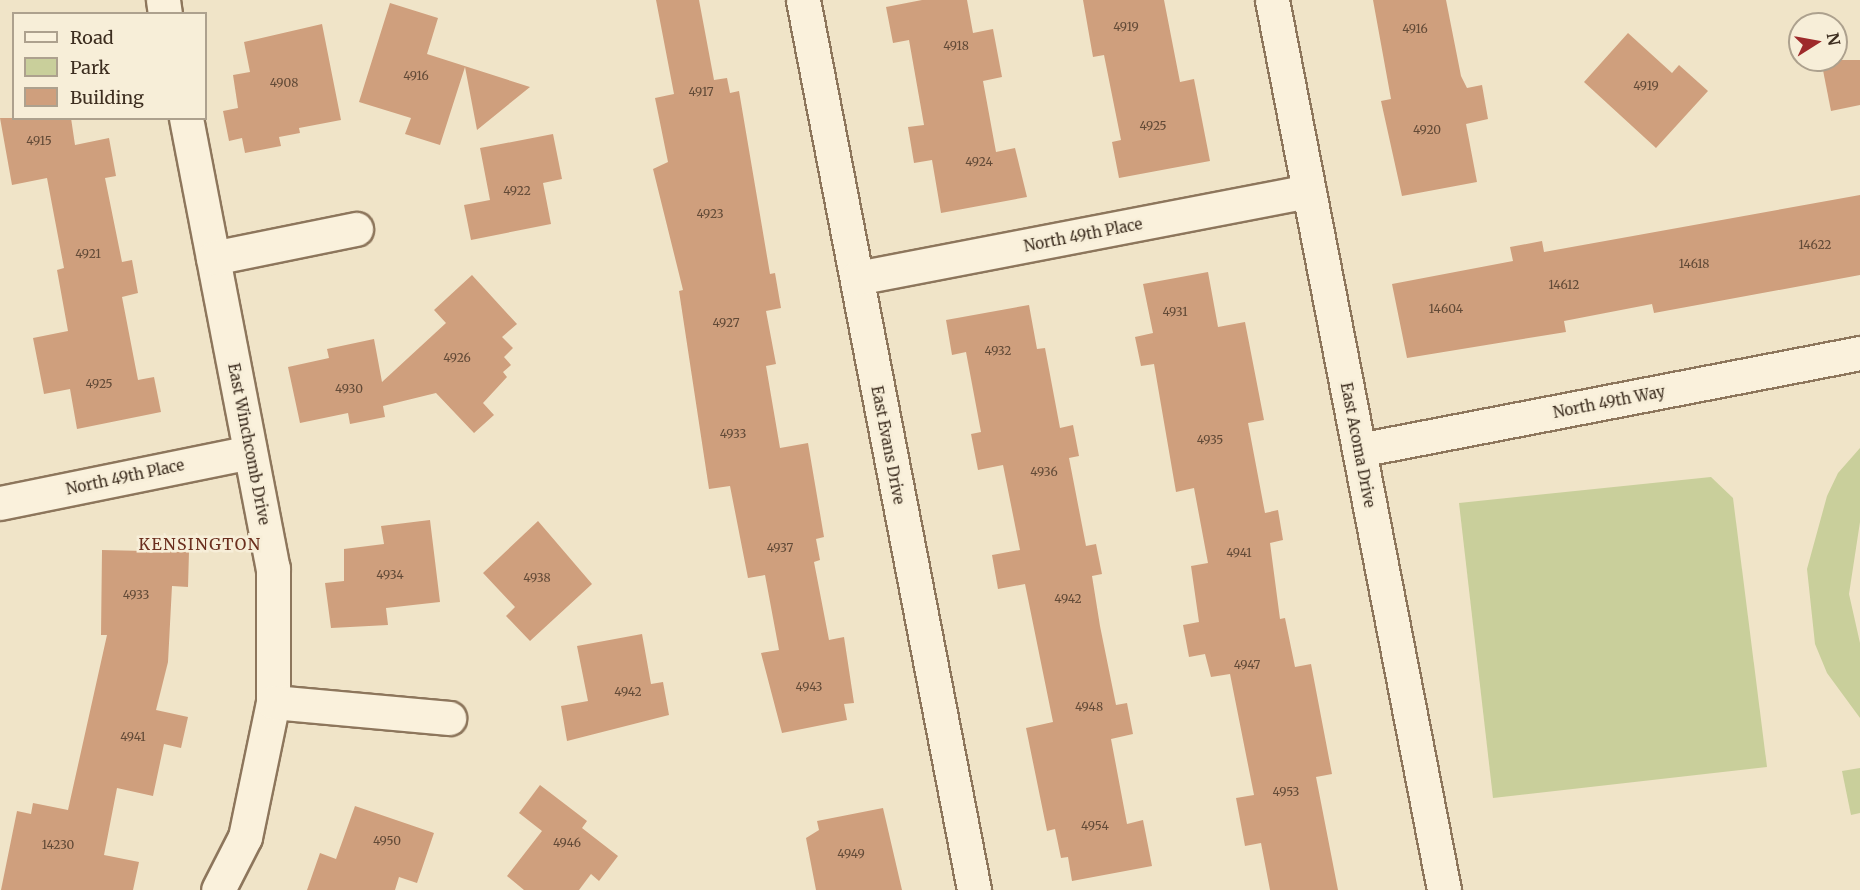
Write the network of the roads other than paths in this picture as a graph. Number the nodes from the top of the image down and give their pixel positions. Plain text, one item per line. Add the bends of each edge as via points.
1 (803, 0) edge
2 (1272, 0) edge
3 (186, 120) edge
4 (1309, 191) junction
5 (356, 229) dead end
6 (213, 258) junction
7 (857, 278) junction
8 (1860, 353) edge
9 (1359, 450) junction
10 (250, 452) junction
11 (0, 503) edge
12 (273, 702) junction
13 (449, 718) dead end
14 (218, 890) edge
15 (974, 890) edge
16 (1444, 890) edge

1 - 7 street, East Evans Drive
2 - 4 street, East Acoma Drive
3 - 6 street, East Winchcomb Drive
4 - 7 street, North 49th Place
4 - 9 street, East Acoma Drive
5 - 6 street
6 - 10 street, East Winchcomb Drive
7 - 15 street, East Evans Drive
8 - 9 street, North 49th Way
9 - 16 street, East Acoma Drive
10 - 11 street, North 49th Place
10 - 12 street, East Winchcomb Drive via 273,568
12 - 13 street
12 - 14 street, East Winchcomb Drive via 245,837

